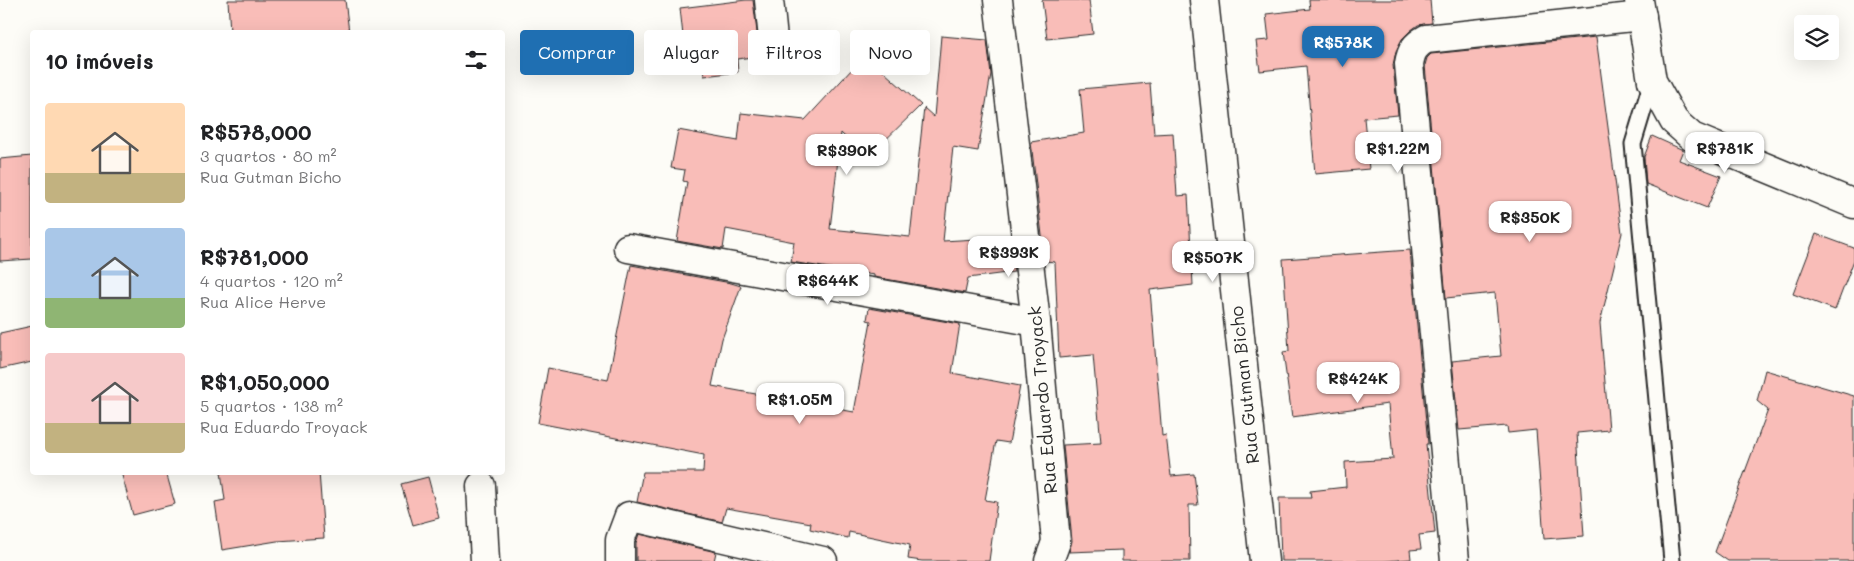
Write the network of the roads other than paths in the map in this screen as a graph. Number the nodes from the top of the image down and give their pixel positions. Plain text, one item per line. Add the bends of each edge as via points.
1 (769, 0) edge
2 (998, 0) edge
3 (1204, 0) edge
4 (1640, 8) edge
5 (772, 30) edge
6 (1652, 81) junction
7 (1854, 204) edge
8 (628, 248) dead end
9 (1036, 322) junction
10 (481, 486) dead end
11 (782, 557) edge
12 (485, 561) edge
13 (620, 561) edge
14 (823, 561) edge
15 (1049, 561) edge
16 (1264, 561) edge
17 (1455, 561) edge
18 (1672, 561) edge

1 - 5 street
2 - 9 street, Rua Eduardo Troyack
3 - 16 street, Rua Gutman Bicho
4 - 6 street
4 - 17 street via 1426,39 1416,45 1411,54 1409,64
6 - 7 street via 1674,121 1692,137
6 - 18 lane via 1633,144
8 - 9 street
9 - 15 street, Rua Eduardo Troyack via 1056,542
10 - 12 street
11 - 13 street via 629,516 620,540
11 - 14 street

